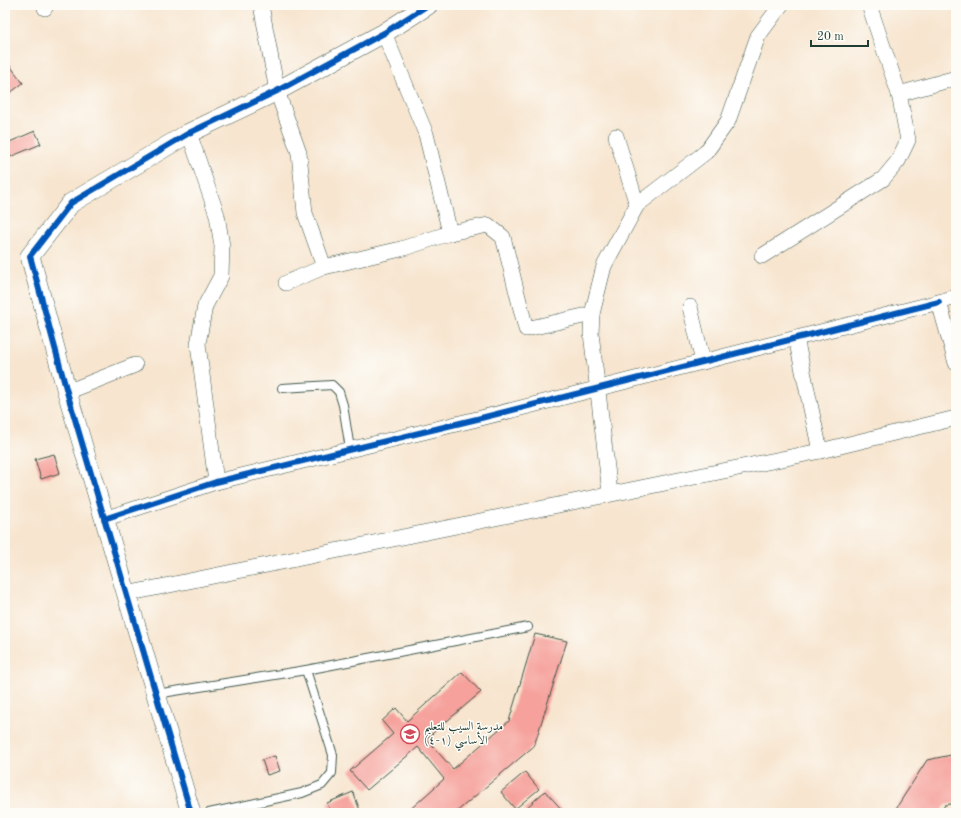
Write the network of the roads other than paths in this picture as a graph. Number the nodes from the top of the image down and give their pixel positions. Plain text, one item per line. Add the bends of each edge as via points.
1 (261, 5) edge
2 (428, 5) edge
3 (781, 5) edge
4 (869, 5) edge
5 (384, 33) junction
6 (956, 78) edge
7 (277, 91) junction
8 (899, 94) junction
9 (189, 133) junction
10 (616, 136) dead end
11 (637, 204) junction
12 (450, 233) junction
13 (762, 256) dead end
14 (324, 267) junction
15 (286, 283) dead end
16 (956, 297) edge
17 (939, 302) junction
18 (690, 307) dead end
19 (592, 314) junction
20 (796, 338) junction
21 (703, 362) junction
22 (956, 363) edge
23 (135, 365) dead end
24 (282, 388) dead end
25 (596, 388) junction
26 (66, 392) junction
27 (956, 418) edge
28 (350, 450) junction
29 (820, 451) junction
30 (216, 482) junction
31 (610, 493) junction
32 (104, 519) junction
33 (126, 594) junction
34 (528, 627) dead end
35 (306, 670) junction
36 (155, 694) junction
37 (191, 813) edge
38 (209, 813) edge

1 - 7 street
2 - 5 street
3 - 11 street via 758,36 728,121 715,140 706,152
4 - 8 street
5 - 7 street
5 - 12 street via 426,134
6 - 8 street
7 - 9 street
7 - 14 street via 300,153 305,213
8 - 13 street via 908,140 898,161 883,179
9 - 26 street via 71,203 30,256
9 - 30 street via 217,215 222,246 221,276 205,306 198,344
10 - 11 street
11 - 19 street via 604,266
12 - 14 street via 401,249
12 - 19 street via 488,225 503,237 526,329
14 - 15 street
16 - 17 street
17 - 20 street
17 - 22 street
18 - 21 street
19 - 25 street via 591,333
20 - 21 street
20 - 29 street
21 - 25 street
23 - 26 street
24 - 28 lane via 332,385 339,392 343,405
25 - 28 street
25 - 31 street
26 - 32 street
27 - 29 street
28 - 30 street
29 - 31 street
30 - 32 street
31 - 33 street
32 - 33 street
33 - 36 street
34 - 35 lane
35 - 36 lane
35 - 38 lane via 333,755 332,773 322,785 302,793
36 - 37 street

